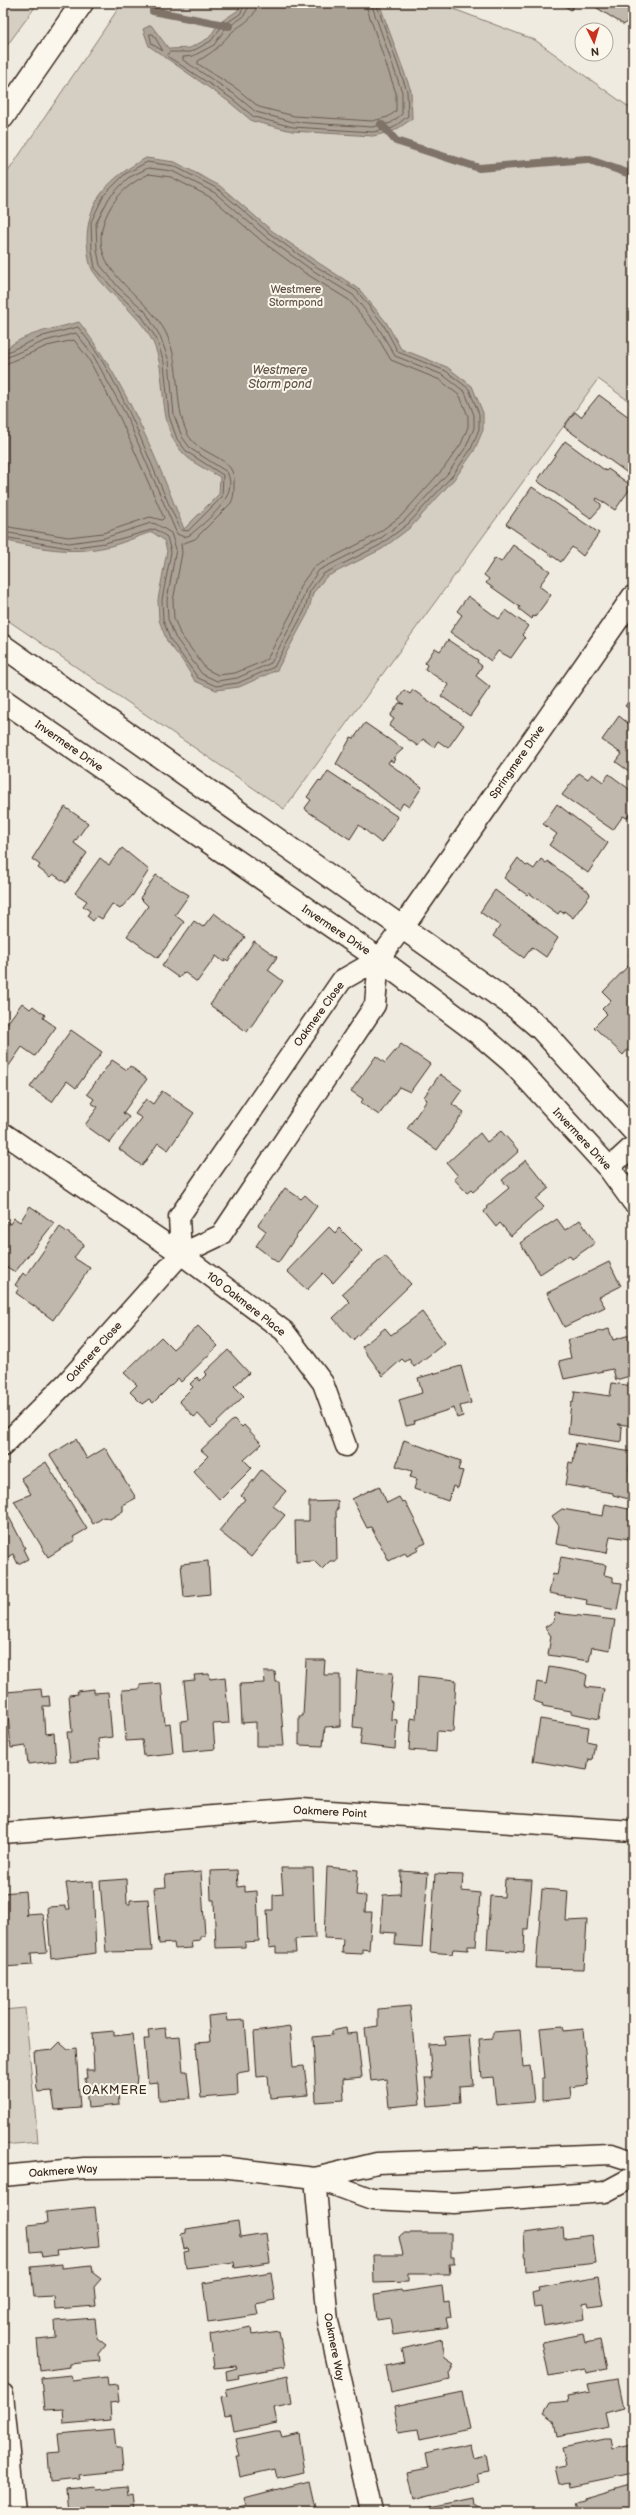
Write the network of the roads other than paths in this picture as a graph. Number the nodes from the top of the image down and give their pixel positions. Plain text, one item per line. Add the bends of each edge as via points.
1 (82, 3) edge
2 (3, 117) edge
3 (633, 597) edge
4 (3, 646) edge
5 (3, 700) edge
6 (402, 928) junction
7 (379, 959) junction
8 (633, 1130) edge
9 (3, 1133) edge
10 (633, 1146) edge
11 (609, 1168) junction
12 (633, 1201) edge
13 (181, 1254) junction
14 (3, 1446) edge
15 (346, 1446) dead end
16 (633, 1831) edge
17 (3, 1833) edge
18 (633, 2161) edge
19 (3, 2176) edge
20 (633, 2177) edge
21 (315, 2178) junction
22 (3, 2394) edge
23 (16, 2512) edge
24 (371, 2512) edge

1 - 2 street
3 - 6 street, Springmere Drive
4 - 6 street
5 - 7 street, Invermere Drive
6 - 7 street
6 - 8 street via 515,1007 542,1030
7 - 11 street, Invermere Drive via 478,1033 512,1062
7 - 13 street, Oakmere Close via 342,980 181,1214
7 - 13 street, Oakmere Close via 376,1005 221,1235
9 - 13 street
10 - 11 street
11 - 12 street, Invermere Drive
13 - 14 street, Oakmere Close via 67,1382
13 - 15 street, 100 Oakmere Place via 284,1331 323,1383
16 - 17 street, Oakmere Point via 300,1809
18 - 21 street, Oakmere Way via 611,2154 377,2163
19 - 21 street, Oakmere Way via 84,2168 221,2167
20 - 21 street, Oakmere Way via 605,2192 454,2203 372,2199
21 - 24 street, Oakmere Way via 328,2321
22 - 23 street

